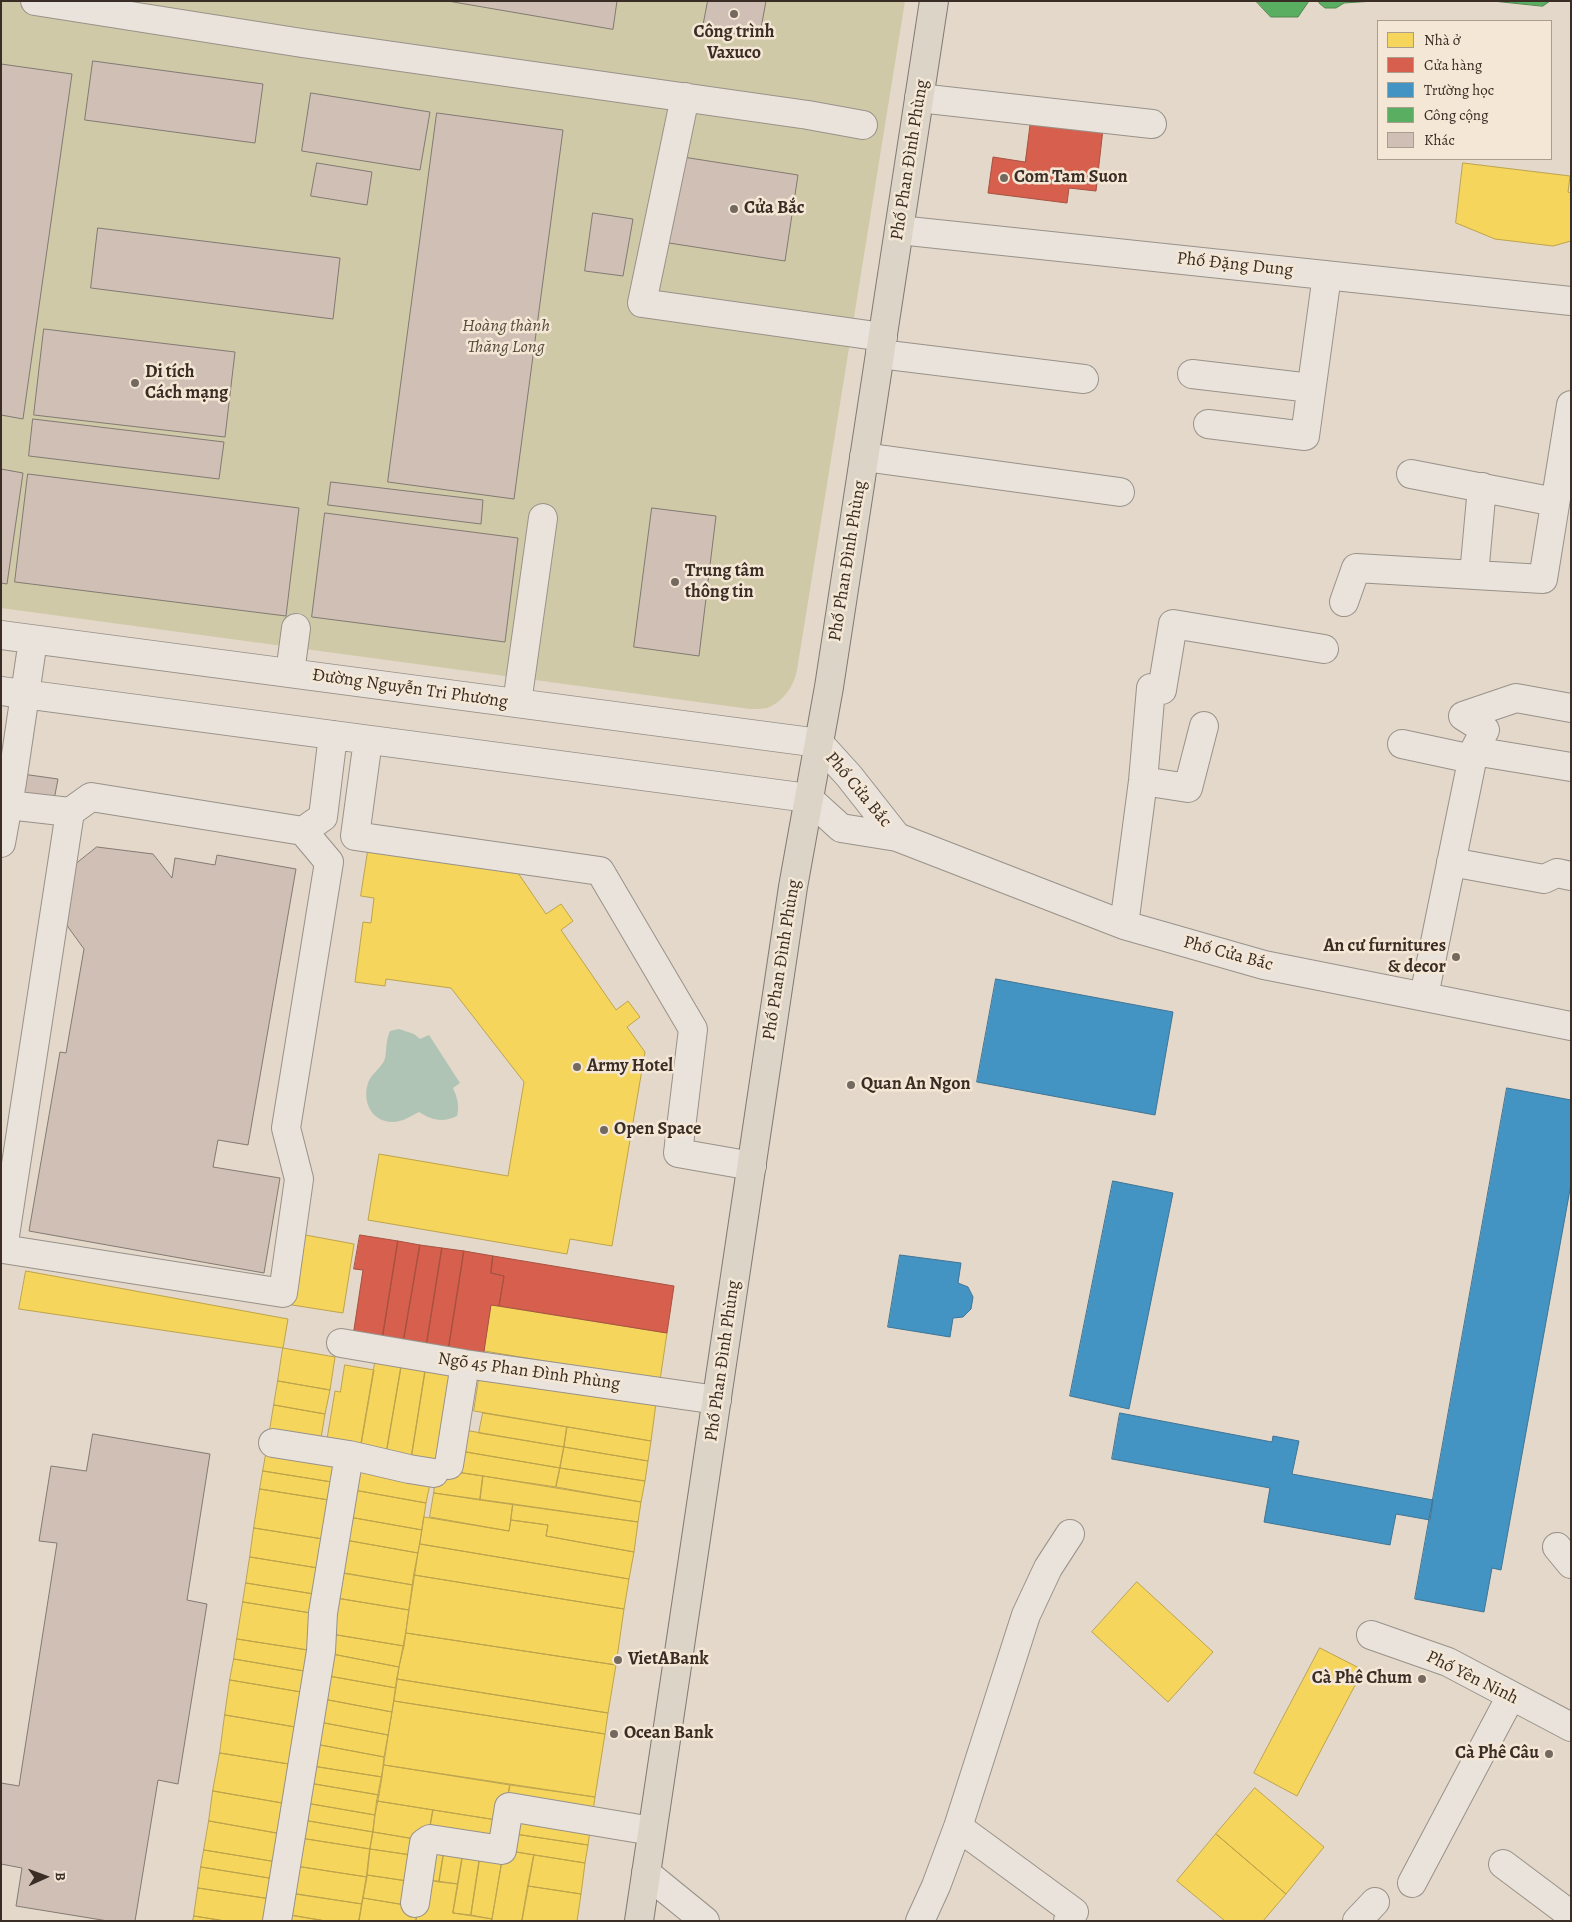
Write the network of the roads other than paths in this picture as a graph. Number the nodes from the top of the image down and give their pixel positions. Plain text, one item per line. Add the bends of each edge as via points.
1 (35, 1) edge
2 (934, 1) edge
3 (685, 97) junction
4 (919, 98) junction
5 (1152, 124) dead end
6 (863, 125) dead end
7 (899, 230) junction
8 (1327, 275) junction
9 (1571, 301) edge
10 (882, 346) junction
11 (1192, 374) dead end
12 (1084, 378) dead end
13 (1311, 388) junction
14 (1571, 405) edge
15 (1208, 424) dead end
16 (864, 457) junction
17 (1410, 474) dead end
18 (1482, 488) junction
19 (1120, 492) dead end
20 (1555, 502) junction
21 (543, 518) dead end
22 (1474, 575) junction
23 (1344, 602) dead end
24 (296, 628) dead end
25 (1, 636) edge
26 (33, 640) junction
27 (1324, 648) dead end
28 (290, 673) junction
29 (13, 693) edge
30 (517, 704) junction
31 (1571, 708) edge
32 (1204, 726) dead end
33 (333, 735) junction
34 (368, 740) junction
35 (819, 743) junction
36 (1402, 744) dead end
37 (1473, 755) junction
38 (1571, 767) edge
39 (1143, 781) junction
40 (808, 798) junction
41 (70, 812) junction
42 (4, 826) edge
43 (303, 831) junction
44 (897, 837) junction
45 (1451, 862) junction
46 (1571, 876) edge
47 (1124, 925) junction
48 (1424, 996) junction
49 (1571, 1026) edge
50 (752, 1166) junction
51 (341, 1343) dead end
52 (465, 1364) junction
53 (717, 1400) junction
54 (273, 1443) dead end
55 (349, 1455) junction
56 (1070, 1534) dead end
57 (1371, 1635) dead end
58 (1511, 1696) junction
59 (1571, 1727) edge
60 (958, 1827) junction
61 (652, 1831) junction
62 (1503, 1864) dead end
63 (646, 1873) junction
64 (1412, 1883) dead end
65 (414, 1903) dead end
66 (1571, 1915) edge
67 (276, 1921) edge
68 (639, 1921) edge
69 (704, 1921) edge
70 (920, 1921) edge
71 (1068, 1921) edge

1 - 3 street via 302,43
2 - 4 main road, Phố Phan Đình Phùng
3 - 6 street
3 - 10 street via 642,302
4 - 5 street
4 - 7 main road, Phố Phan Đình Phùng
7 - 8 street, Phố Đặng Dung
7 - 10 main road, Phố Phan Đình Phùng
8 - 9 street, Phố Đặng Dung
8 - 13 street
10 - 12 street
10 - 16 main road, Phố Phan Đình Phùng
11 - 13 street
13 - 15 street via 1305,436
14 - 20 street
16 - 19 street
16 - 35 main road, Phố Phan Đình Phùng
17 - 18 street
18 - 20 street
18 - 22 street
20 - 22 street via 1542,579
21 - 30 street
22 - 23 street via 1356,568
24 - 28 street
25 - 26 street, Đường Nguyễn Tri Phương
26 - 28 street, Đường Nguyễn Tri Phương
26 - 29 street
27 - 39 street via 1173,624 1162,690 1150,688
28 - 30 street, Đường Nguyễn Tri Phương
29 - 33 street
29 - 42 street
30 - 35 street, Đường Nguyễn Tri Phương
31 - 37 street via 1516,698 1463,716 1485,730
32 - 39 street via 1188,788
33 - 34 street
33 - 43 street via 323,817
34 - 40 street
34 - 50 street via 354,836 600,872 693,1029 678,1153
35 - 40 main road, Phố Phan Đình Phùng
35 - 44 street, Phố Cửa Bắc via 850,776
36 - 37 street
37 - 38 street
37 - 45 street
39 - 47 street
40 - 44 street, Phố Cửa Bắc via 841,828
40 - 50 main road, Phố Phan Đình Phùng
41 - 42 street
41 - 43 street via 91,797
41 - 43 street via 4,1248 283,1293 300,1179 286,1128 329,862
44 - 47 street, Phố Cửa Bắc
45 - 46 street via 1544,879 1557,873
45 - 48 street
47 - 48 street, Phố Cửa Bắc via 1264,965
48 - 49 street, Phố Cửa Bắc
50 - 53 main road, Phố Phan Đình Phùng
51 - 52 street, Ngõ 45 Phan Đình Phùng
52 - 53 street, Ngõ 45 Phan Đình Phùng
52 - 55 street via 441,1469 409,1469
53 - 61 main road, Phố Phan Đình Phùng
54 - 55 street
55 - 67 street via 323,1612 321,1651
56 - 60 street via 1048,1568 1026,1615
57 - 58 street, Phố Yên Ninh via 1448,1662
58 - 59 street, Phố Yên Ninh
58 - 64 street
60 - 70 street
60 - 71 street via 1074,1912
61 - 63 main road, Phố Phan Đình Phùng
61 - 65 street via 509,1807 502,1850 430,1838 424,1843
62 - 66 street
63 - 68 main road, Phố Phan Đình Phùng
63 - 69 street

